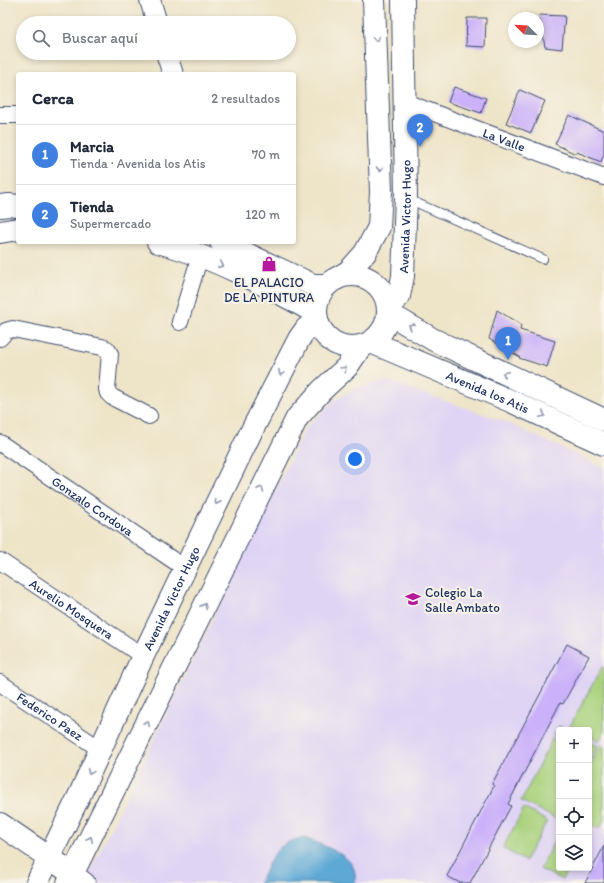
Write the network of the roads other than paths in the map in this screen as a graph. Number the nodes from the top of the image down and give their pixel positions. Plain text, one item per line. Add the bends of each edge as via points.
1 (150, 0) edge
2 (374, 0) edge
3 (403, 0) edge
4 (155, 16) edge
5 (168, 60) edge
6 (172, 72) edge
7 (405, 102) junction
8 (0, 115) edge
9 (16, 115) edge
10 (604, 177) edge
11 (406, 197) junction
12 (0, 206) edge
13 (16, 206) edge
14 (16, 229) edge
15 (0, 232) edge
16 (164, 244) edge
17 (228, 244) edge
18 (200, 256) junction
19 (543, 259) dead end
20 (331, 282) junction
21 (388, 311) junction
22 (317, 316) junction
23 (180, 322) dead end
24 (6, 333) edge
25 (366, 344) junction
26 (149, 416) dead end
27 (604, 420) edge
28 (0, 443) edge
29 (604, 444) edge
30 (0, 561) edge
31 (186, 569) junction
32 (143, 656) junction
33 (0, 683) edge
34 (100, 749) junction
35 (0, 824) edge
36 (49, 858) junction
37 (75, 880) edge
38 (36, 883) edge

1 - 4 street
2 -> 20 main road, Avenida Victor Hugo via 381,192 378,227 365,253 349,271
3 - 7 main road, Avenida Victor Hugo
5 - 6 street
7 - 10 street, La Valle
7 - 11 main road, Avenida Victor Hugo
8 - 9 street
11 - 19 lane
11 - 21 main road, Avenida Victor Hugo via 404,276 398,296
12 - 13 main road
14 - 15 main road
16 - 18 main road
17 - 20 main road via 313,285
18 -> 22 main road via 274,290
18 - 23 street
20 - 21 main road via 347,275 359,275 370,279 380,287 386,297
20 - 22 main road via 319,298
21 - 25 main road via 386,324 380,334
27 -> 21 main road, Avenida los Atis via 434,340
22 - 25 main road, Avenida los Atis via 322,330 339,344 350,347
22 -> 31 main road, Avenida Victor Hugo via 299,339 250,434
24 - 26 street via 107,349 110,354 108,393
25 -> 29 main road, Avenida los Atis via 513,402
37 -> 25 main road via 297,418
28 - 31 street, Gonzalo Cordova
30 - 32 street, Aurelio Mosquera
31 - 32 main road, Avenida Victor Hugo
32 - 34 main road, Avenida Victor Hugo
33 - 34 street, Federico Paez
34 -> 36 main road, Avenida Victor Hugo
35 - 36 main road
36 - 37 main road
36 - 38 main road, Avenida Victor Hugo

